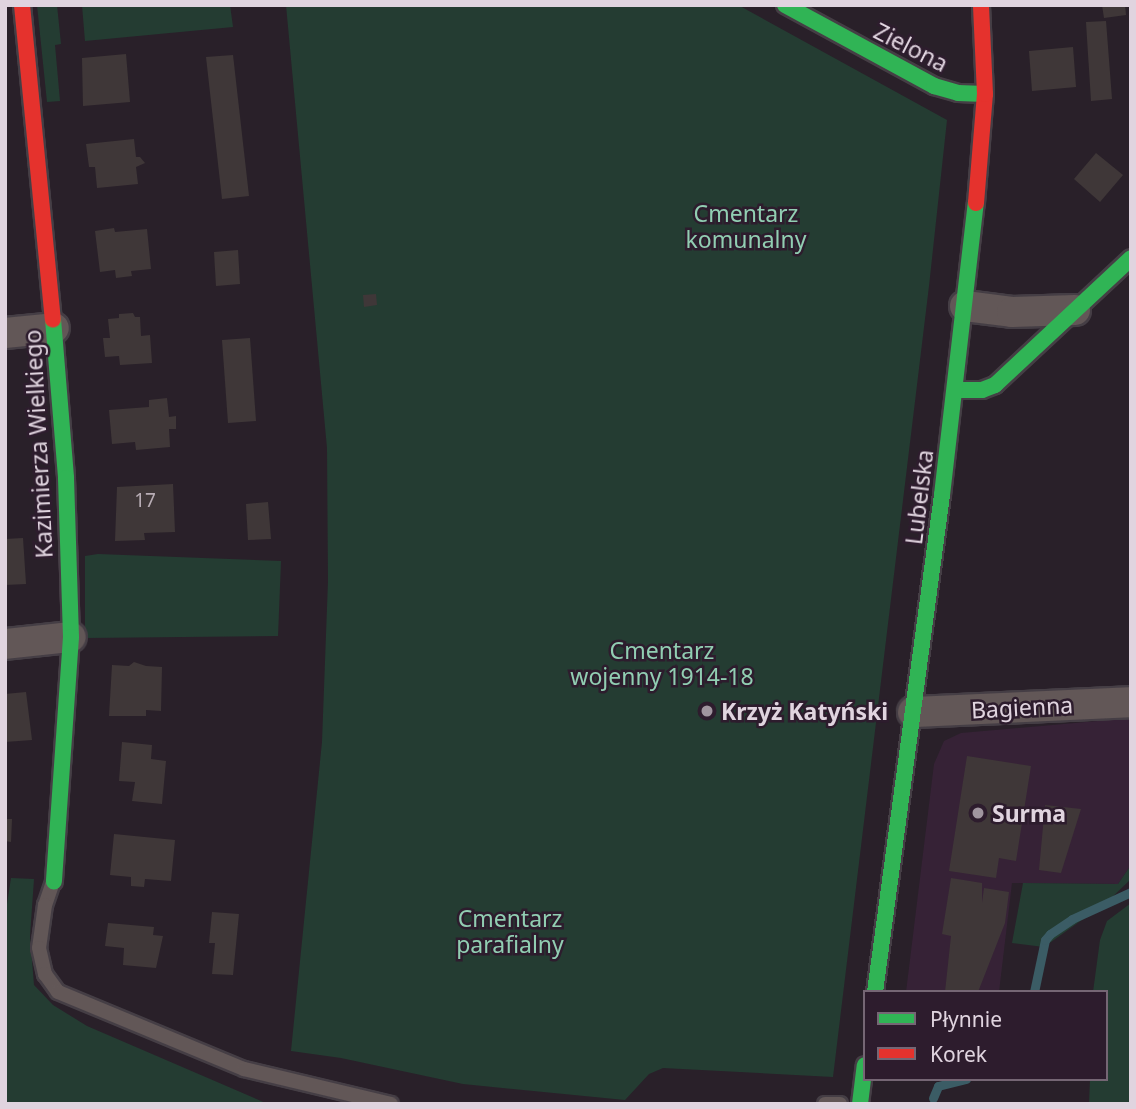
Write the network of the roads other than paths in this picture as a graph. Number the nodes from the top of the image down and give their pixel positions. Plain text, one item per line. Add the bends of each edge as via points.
1 (22, 5) edge
2 (785, 5) edge
3 (981, 5) edge
4 (985, 94) junction
5 (1131, 258) edge
6 (965, 306) junction
7 (1075, 310) junction
8 (54, 328) junction
9 (5, 333) edge
10 (955, 390) junction
11 (71, 637) junction
12 (5, 643) edge
13 (1131, 702) edge
14 (913, 712) junction
15 (54, 881) joint
16 (875, 990) edge
17 (863, 1081) edge
18 (391, 1104) edge
19 (825, 1104) edge
20 (840, 1104) edge
21 (860, 1104) edge

1 - 8 street, Kazimierza Wielkiego
2 - 4 street, Zielona via 934,86
3 - 4 street, Lubelska
4 - 6 street, Lubelska
5 - 7 street
6 - 7 street via 1012,313
6 - 10 street, Lubelska
7 - 10 street via 995,385
8 - 9 street
8 - 11 street, Kazimierza Wielkiego
10 - 14 street, Lubelska
11 - 12 street
11 - 15 street, Kazimierza Wielkiego
13 - 14 street, Bagienna
14 - 16 street, Lubelska
15 - 18 lane via 45,905 39,948 45,974 58,992 244,1069
17 - 21 street
19 - 20 lane

